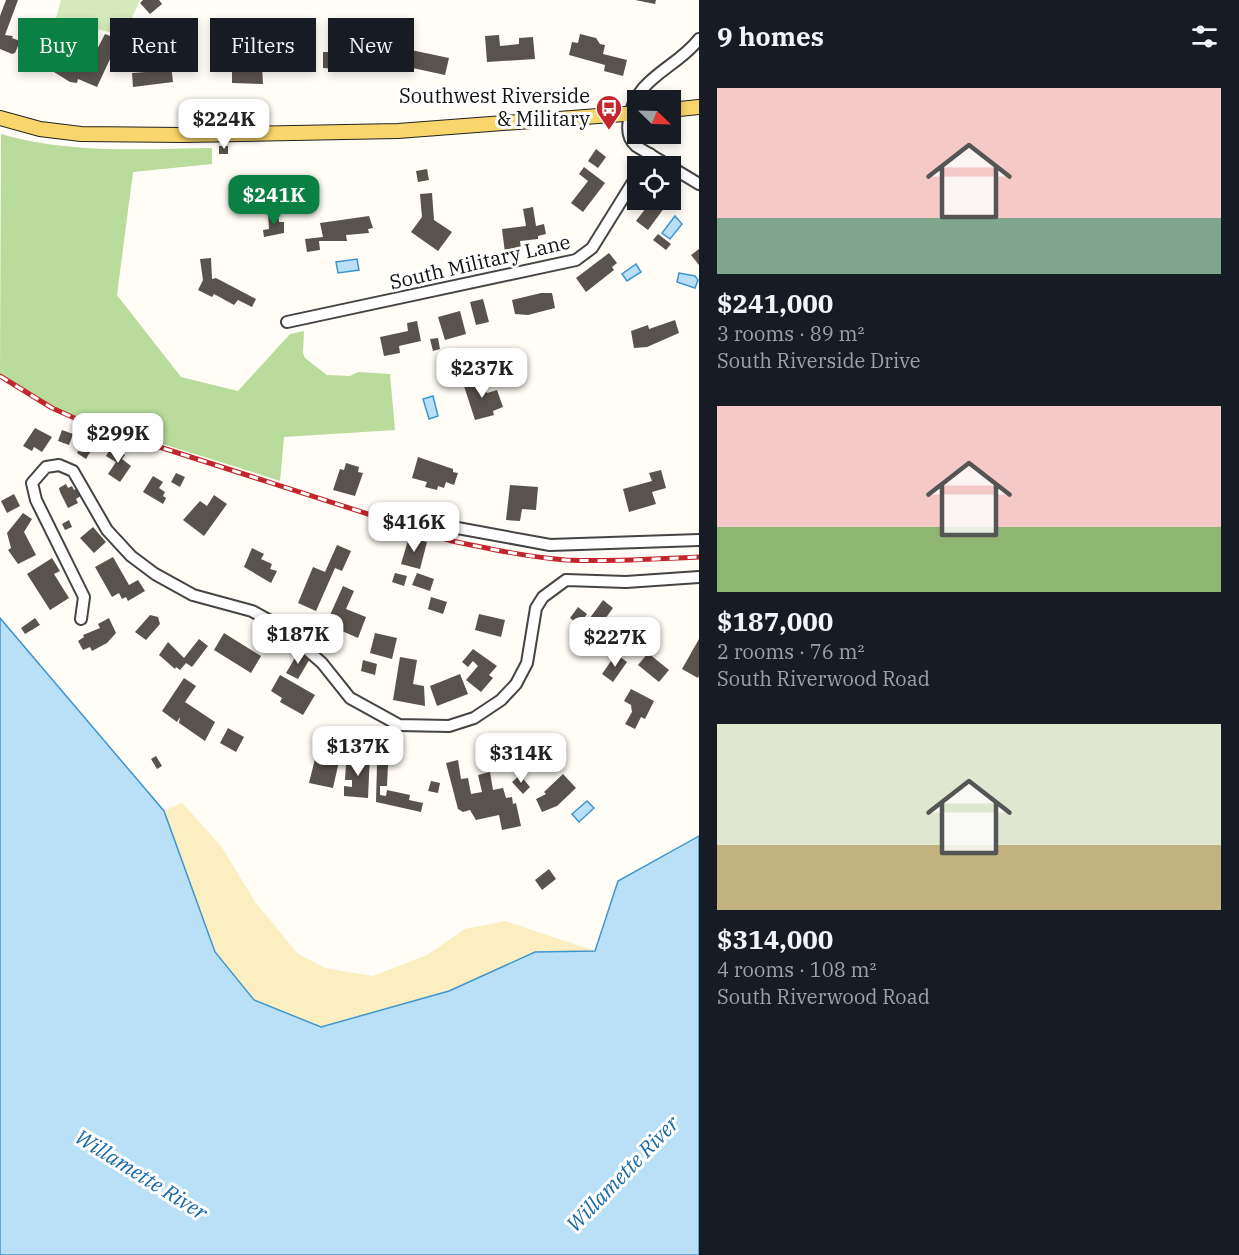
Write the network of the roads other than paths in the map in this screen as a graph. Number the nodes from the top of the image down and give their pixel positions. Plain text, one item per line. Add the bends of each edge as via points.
1 (699, 39) edge
2 (644, 90) edge
3 (699, 107) edge
4 (681, 109) edge
5 (627, 114) edge
6 (0, 118) edge
7 (638, 144) edge
8 (650, 154) joint
9 (699, 184) edge
10 (627, 192) edge
11 (287, 322) dead end
12 (395, 511) dead end
13 (699, 540) edge
14 (699, 577) edge
15 (81, 619) dead end

1 - 2 street via 648,82
3 - 4 main road
5 - 6 main road via 398,131 183,135 81,134 40,129
7 - 8 street
8 - 9 street
10 - 11 street, South Military Lane via 592,249 576,260
12 - 13 street via 452,527 550,545
14 - 15 street via 626,582 566,580 543,597 536,608 527,663 516,684 501,700 474,718 449,726 399,725 350,698 322,663 281,627 252,611 193,595 130,556 107,530 73,471 59,465 46,467 32,483 36,500 84,597

